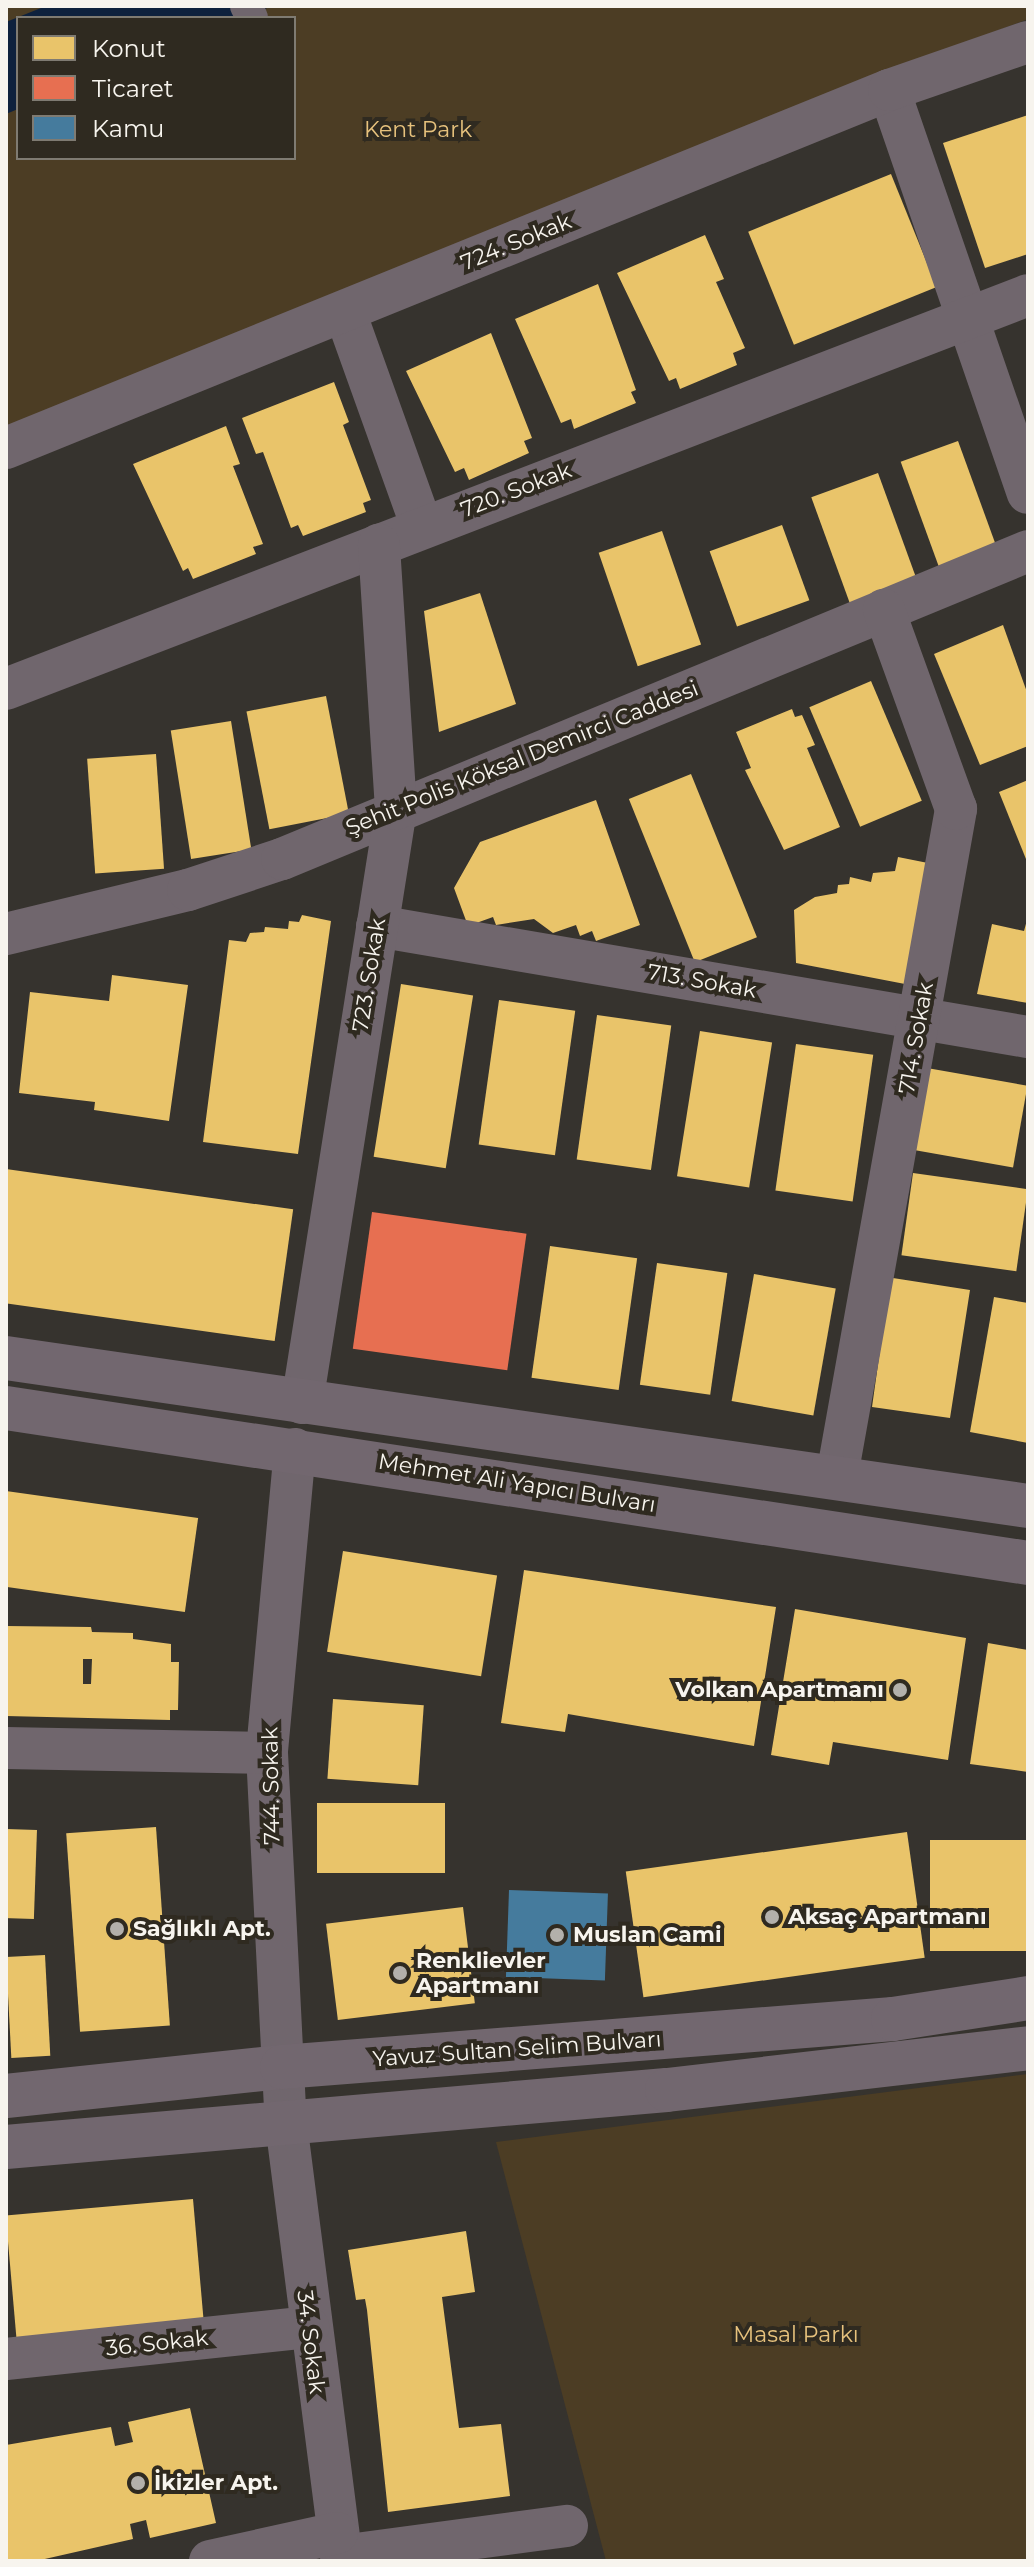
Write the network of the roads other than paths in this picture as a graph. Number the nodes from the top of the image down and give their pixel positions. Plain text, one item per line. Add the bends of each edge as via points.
1 (1028, 42) edge
2 (889, 90) junction
3 (1028, 295) edge
4 (345, 312) junction
5 (968, 317) junction
6 (6, 448) edge
7 (1028, 493) edge
8 (422, 527) junction
9 (379, 545) junction
10 (1028, 551) edge
11 (884, 610) junction
12 (6, 689) edge
13 (396, 809) junction
14 (377, 926) junction
15 (6, 934) edge
16 (920, 1018) junction
17 (1028, 1037) edge
18 (6, 1358) edge
19 (302, 1403) junction
20 (6, 1408) edge
21 (295, 1449) junction
22 (837, 1476) junction
23 (1028, 1506) edge
24 (1028, 1563) edge
25 (6, 1748) edge
26 (267, 1753) junction
27 (1028, 1998) edge
28 (1028, 2048) edge
29 (282, 2067) junction
30 (6, 2096) edge
31 (286, 2123) junction
32 (6, 2147) edge
33 (308, 2327) junction
34 (6, 2359) edge
35 (567, 2526) dead end
36 (340, 2550) edge
37 (210, 2561) edge

1 - 2 street, 724. Sokak
2 - 4 street, 724. Sokak
2 - 5 street
3 - 5 street, 720. Sokak
4 - 6 street, 724. Sokak
4 - 8 street
5 - 7 street
5 - 8 street, 720. Sokak
8 - 9 street, 720. Sokak
9 - 12 street, 720. Sokak
9 - 13 street, 723. Sokak
10 - 11 street, Şehit Polis Köksal Demirci Caddesi
11 - 13 street, Şehit Polis Köksal Demirci Caddesi
11 - 16 street, 714. Sokak via 956,809
13 - 14 street, 723. Sokak
13 - 15 street, Şehit Polis Köksal Demirci Caddesi via 282,859 188,890
14 - 16 street, 713. Sokak
14 - 19 street, 723. Sokak
16 - 17 street, 713. Sokak
16 - 22 street, 714. Sokak
18 - 19 main road
19 - 22 main road
20 - 21 main road, Mehmet Ali Yapıcı Bulvarı
21 - 24 main road, Mehmet Ali Yapıcı Bulvarı
21 - 26 street, 744. Sokak
22 - 23 main road
25 - 26 street
26 - 29 street, 744. Sokak
27 - 29 main road, Yavuz Sultan Selim Bulvarı via 893,2019
28 - 31 main road via 667,2090
29 - 30 main road, Yavuz Sultan Selim Bulvarı
29 - 31 street, 744. Sokak
31 - 32 main road
31 - 33 street, 34. Sokak
33 - 34 street, 36. Sokak
33 - 36 street, 34. Sokak
35 - 36 street
36 - 37 street

